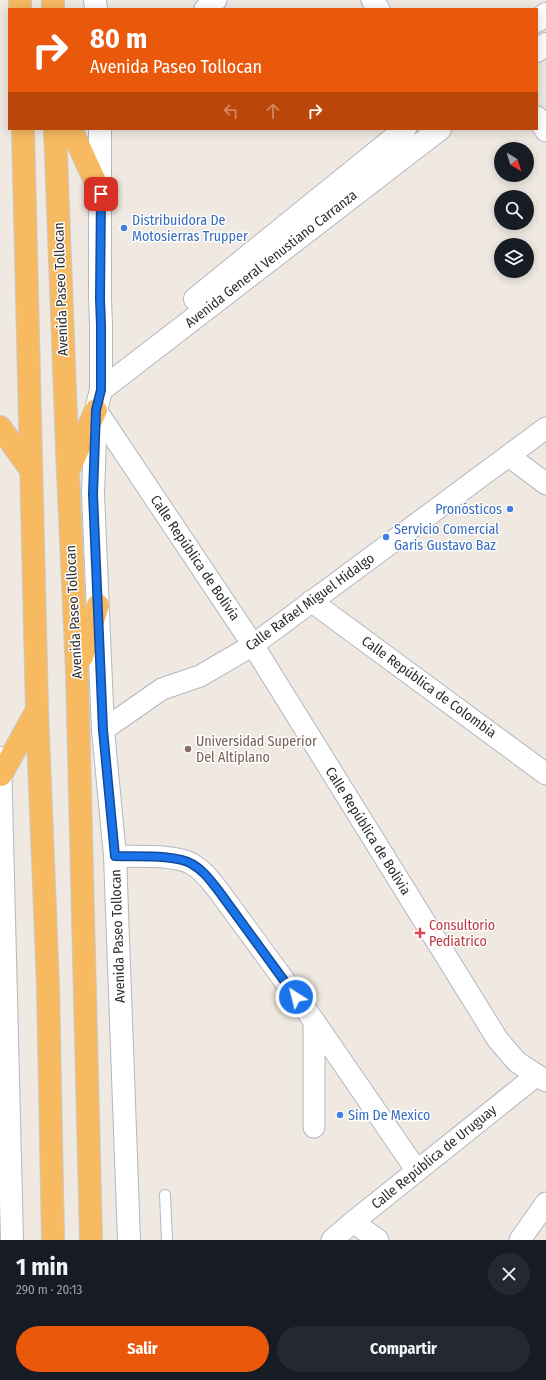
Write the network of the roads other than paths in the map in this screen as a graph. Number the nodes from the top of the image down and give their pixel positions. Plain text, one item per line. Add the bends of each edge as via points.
1 (216, 0) edge
2 (372, 0) edge
3 (206, 8) edge
4 (379, 8) edge
5 (546, 14) edge
6 (538, 20) edge
7 (546, 44) edge
8 (538, 50) edge
9 (538, 119) edge
10 (23, 130) edge
11 (55, 130) edge
12 (71, 130) edge
13 (100, 130) edge
14 (405, 130) edge
15 (439, 130) edge
16 (546, 131) edge
17 (101, 194) junction
18 (99, 391) junction
19 (0, 427) edge
20 (546, 428) edge
21 (509, 456) junction
22 (31, 470) junction
23 (68, 472) junction
24 (546, 484) edge
25 (311, 601) junction
26 (98, 605) junction
27 (253, 645) junction
28 (78, 672) junction
29 (37, 710) junction
30 (103, 730) junction
31 (0, 758) edge
32 (546, 774) edge
33 (0, 775) edge
34 (115, 856) junction
35 (2, 901) edge
36 (314, 1021) junction
37 (541, 1078) edge
38 (314, 1127) dead end
39 (417, 1171) junction
40 (165, 1194) dead end
41 (546, 1203) edge
42 (353, 1222) junction
43 (12, 1240) edge
44 (53, 1240) edge
45 (91, 1240) edge
46 (129, 1240) edge
47 (167, 1240) edge
48 (332, 1240) edge
49 (378, 1240) edge
50 (520, 1240) edge

1 - 3 street
2 - 4 street
5 - 6 main road
7 - 8 main road
9 - 16 street
10 - 22 highway
11 - 23 highway, Avenida Paseo Tollocan
12 - 17 highway
13 - 17 main road, Avenida Paseo Tollocan
14 - 18 main road, Avenida General Venustiano Carranza
15 - 18 main road, Avenida General Venustiano Carranza
17 - 18 main road, Avenida Paseo Tollocan
18 - 23 highway
18 - 26 main road, Avenida Paseo Tollocan via 93,494
18 - 27 street, Calle República de Bolivia
19 - 22 highway
20 - 21 street, Calle Rafael Miguel Hidalgo
21 - 24 street
21 - 25 street, Calle Rafael Miguel Hidalgo
22 - 29 highway
23 - 28 highway, Avenida Paseo Tollocan
25 - 27 street, Calle Rafael Miguel Hidalgo
25 - 32 street, Calle República de Colombia
26 - 28 highway
26 - 30 main road, Avenida Paseo Tollocan
27 - 30 street, Calle Rafael Miguel Hidalgo via 200,676 162,689
27 - 37 street, Calle República de Bolivia via 498,1040 517,1062
28 - 45 highway, Avenida Paseo Tollocan
29 - 33 highway
29 - 44 highway via 48,986
30 - 34 main road, Avenida Paseo Tollocan
31 - 33 main road
33 - 35 main road
34 - 36 street via 173,858 191,863 205,873
34 - 46 main road, Avenida Paseo Tollocan
35 - 43 main road
36 - 38 street
36 - 39 street
37 - 39 street, Calle República de Uruguay
39 - 42 street, Calle República de Uruguay
40 - 47 lane
41 - 50 street
42 - 48 street, Calle República de Uruguay
42 - 49 street

